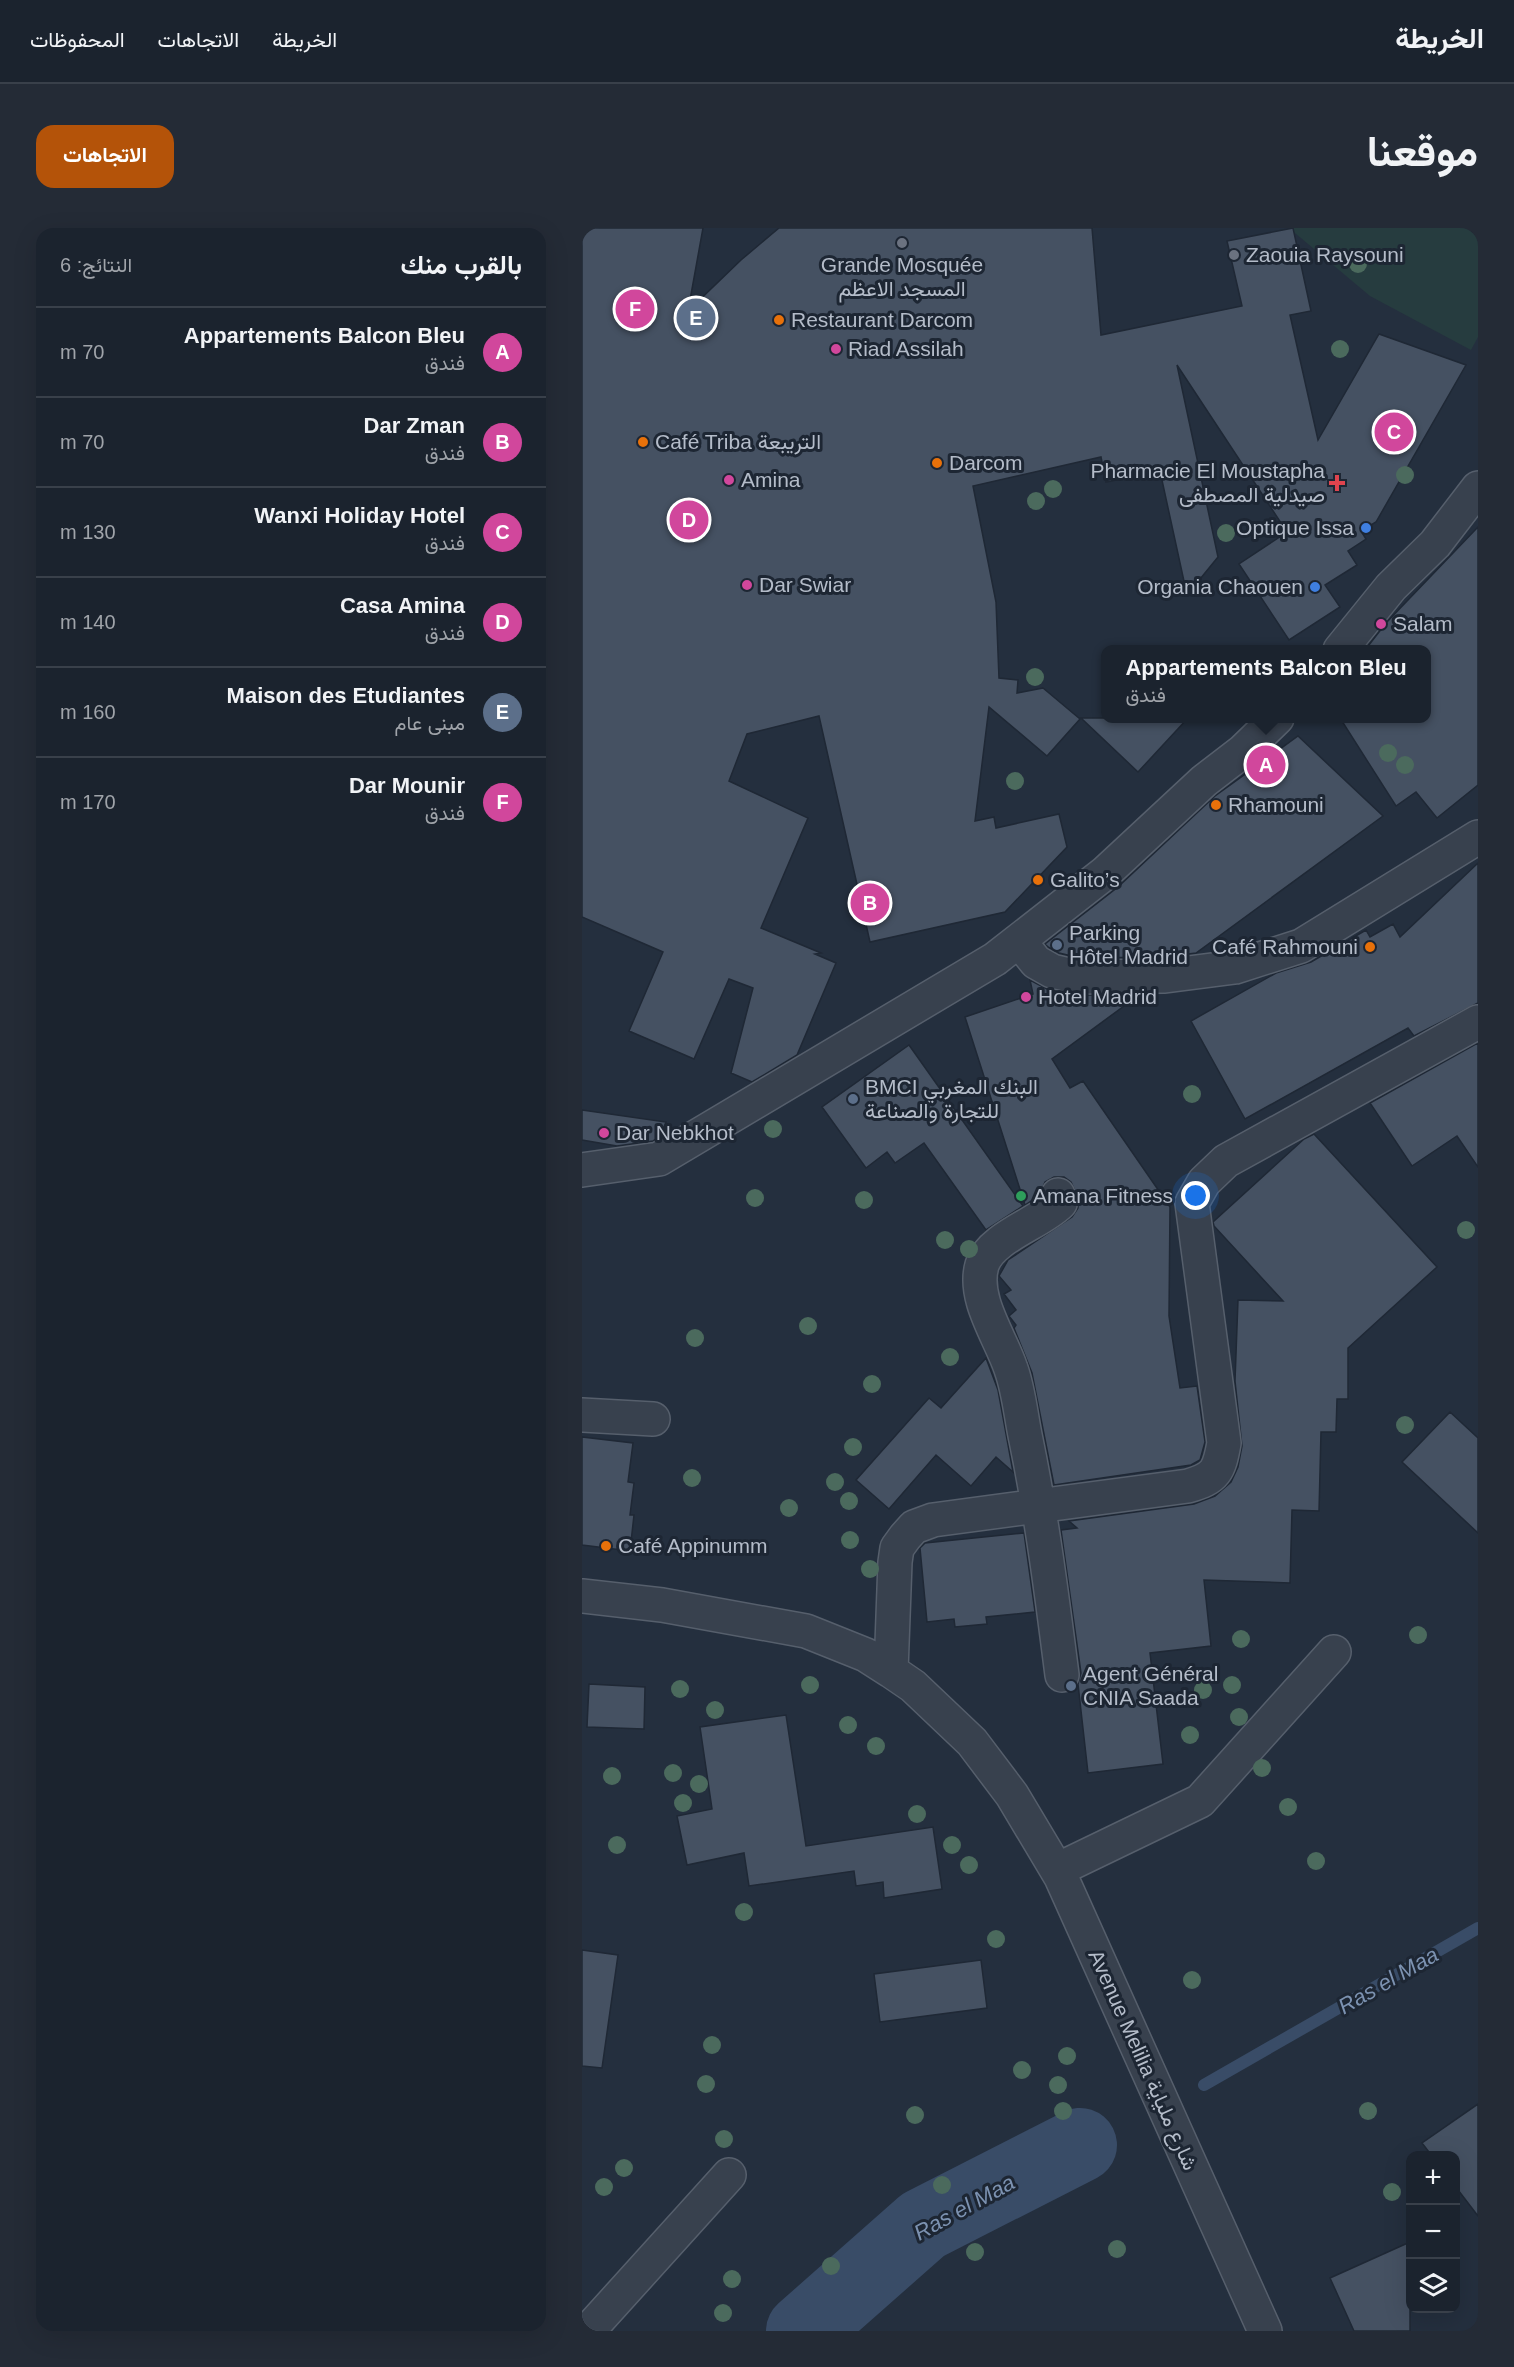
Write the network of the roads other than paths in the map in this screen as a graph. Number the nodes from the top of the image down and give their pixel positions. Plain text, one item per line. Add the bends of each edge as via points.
1 (1478, 489) edge
2 (1344, 645) edge
3 (1272, 723) edge
4 (1478, 837) edge
5 (1020, 942) junction
6 (1478, 1022) edge
7 (582, 1170) edge
8 (1058, 1195) dead end
9 (582, 1415) edge
10 (653, 1419) dead end
11 (1040, 1506) junction
12 (582, 1596) edge
13 (1334, 1652) dead end
14 (891, 1671) junction
15 (1062, 1675) dead end
16 (1057, 1870) junction
17 (729, 2175) dead end
18 (588, 2331) edge
19 (1265, 2331) edge

1 - 2 street via 1435,544 1391,587
3 - 5 street via 1105,873
4 - 5 street via 1301,946 1235,967 1165,975 1078,977 1052,971 1036,962
5 - 7 street via 659,1159
6 - 11 street via 1226,1161 1204,1182 1192,1203 1224,1443 1220,1467 1207,1480 1188,1486
8 - 11 street via 1060,1203 1051,1211 991,1252 981,1275 986,1305 1012,1370
9 - 10 street
11 - 14 street via 933,1520 914,1527 897,1548 894,1562
11 - 15 street
12 - 14 street, Avenue Melilia شارع ملياية via 662,1605 806,1631 866,1654
13 - 16 street via 1200,1801
14 - 16 street, Avenue Melilia شارع ملياية via 913,1686 972,1742 1012,1795
16 - 19 street, Avenue Melilia شارع ملياية
17 - 18 street

